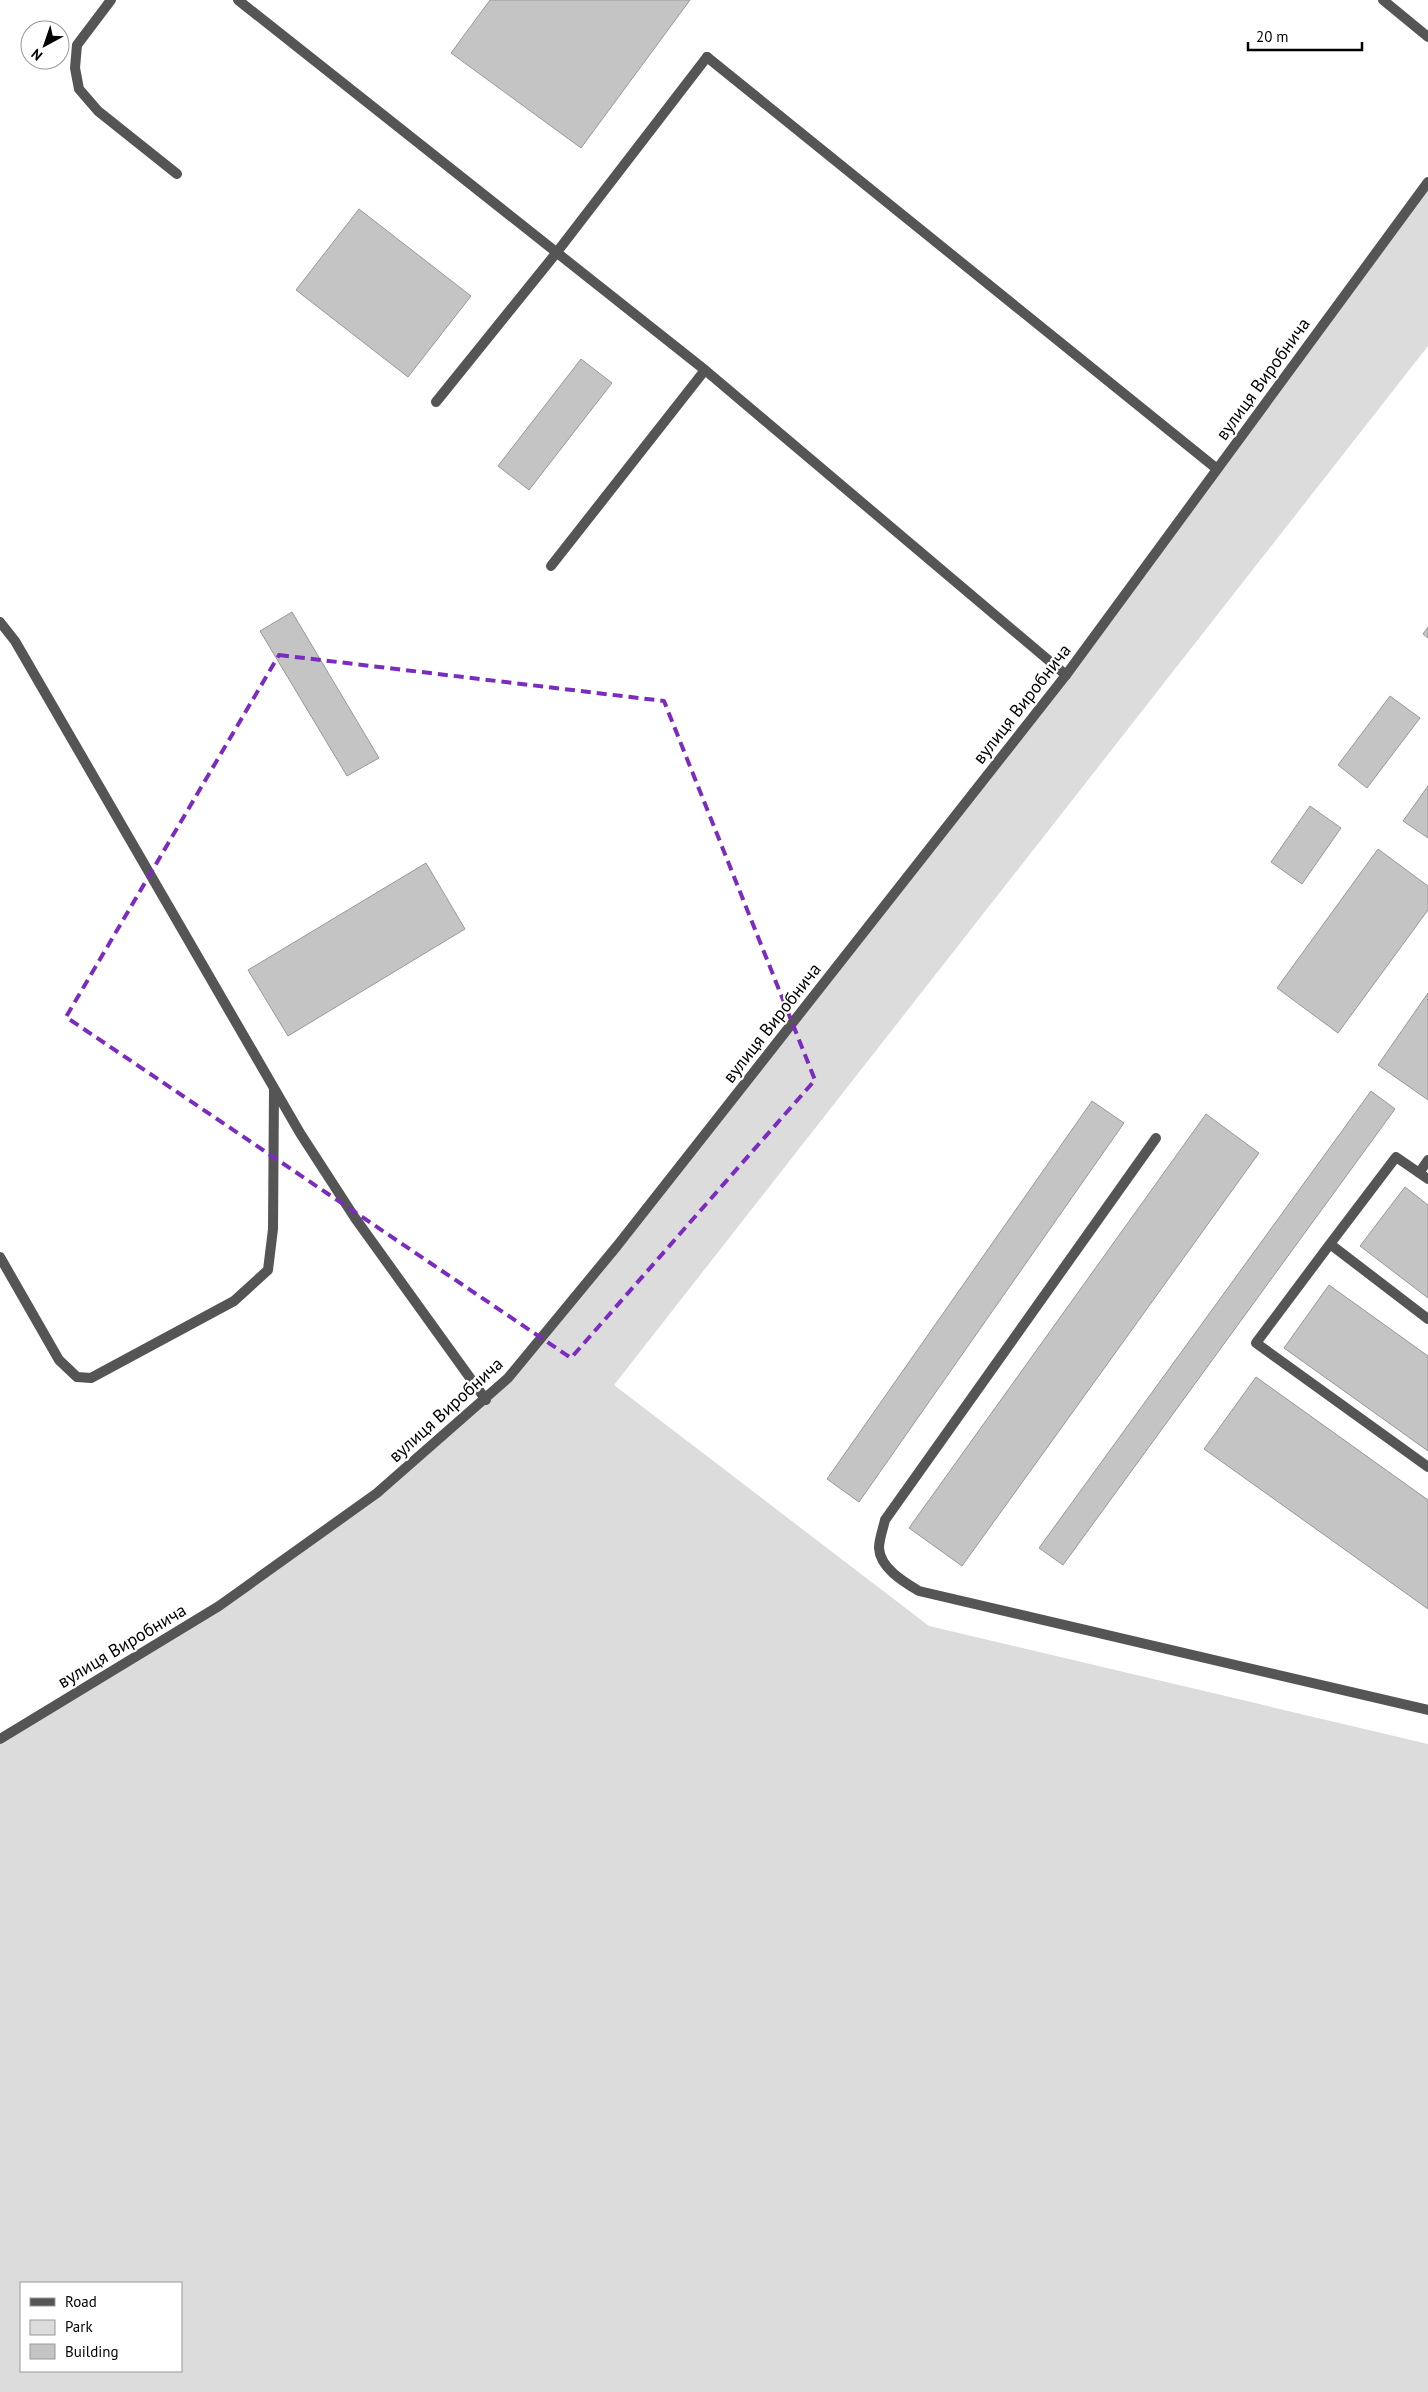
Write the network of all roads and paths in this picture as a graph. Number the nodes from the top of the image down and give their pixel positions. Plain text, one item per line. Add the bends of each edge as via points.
1 (111, 0) edge
2 (238, 0) edge
3 (1383, 0) edge
4 (1428, 38) edge
5 (177, 174) dead end
6 (1428, 182) edge
7 (557, 252) junction
8 (705, 370) junction
9 (436, 402) dead end
10 (1217, 469) junction
11 (552, 566) dead end
12 (0, 622) edge
13 (1066, 675) junction
14 (274, 1088) junction
15 (1156, 1138) dead end
16 (1428, 1160) edge
17 (1419, 1173) junction
18 (1428, 1179) edge
19 (1330, 1244) junction
20 (0, 1257) edge
21 (1428, 1319) edge
22 (486, 1400) junction
23 (1428, 1467) edge
24 (1428, 1710) edge
25 (0, 1738) edge

1 - 5 street via 77,45 75,68 79,89 98,111
2 - 7 street
3 - 4 street
6 - 10 street, вулиця Виробнича
7 - 8 street
7 - 9 street
7 - 10 street via 707,57
8 - 11 street
8 - 13 street
10 - 13 street, вулиця Виробнича
12 - 14 street via 15,641
13 - 22 street, вулиця Виробнича via 617,1246 508,1378
14 - 20 street via 274,1229 268,1270 234,1301 91,1378 76,1377 59,1360
14 - 22 street via 355,1218
15 - 24 street via 885,1520 879,1549 885,1562 896,1577 919,1591
16 - 17 street
17 - 18 street
17 - 19 street via 1396,1157
19 - 21 street
19 - 23 street via 1256,1343
22 - 25 street, вулиця Виробнича via 377,1493 219,1606

